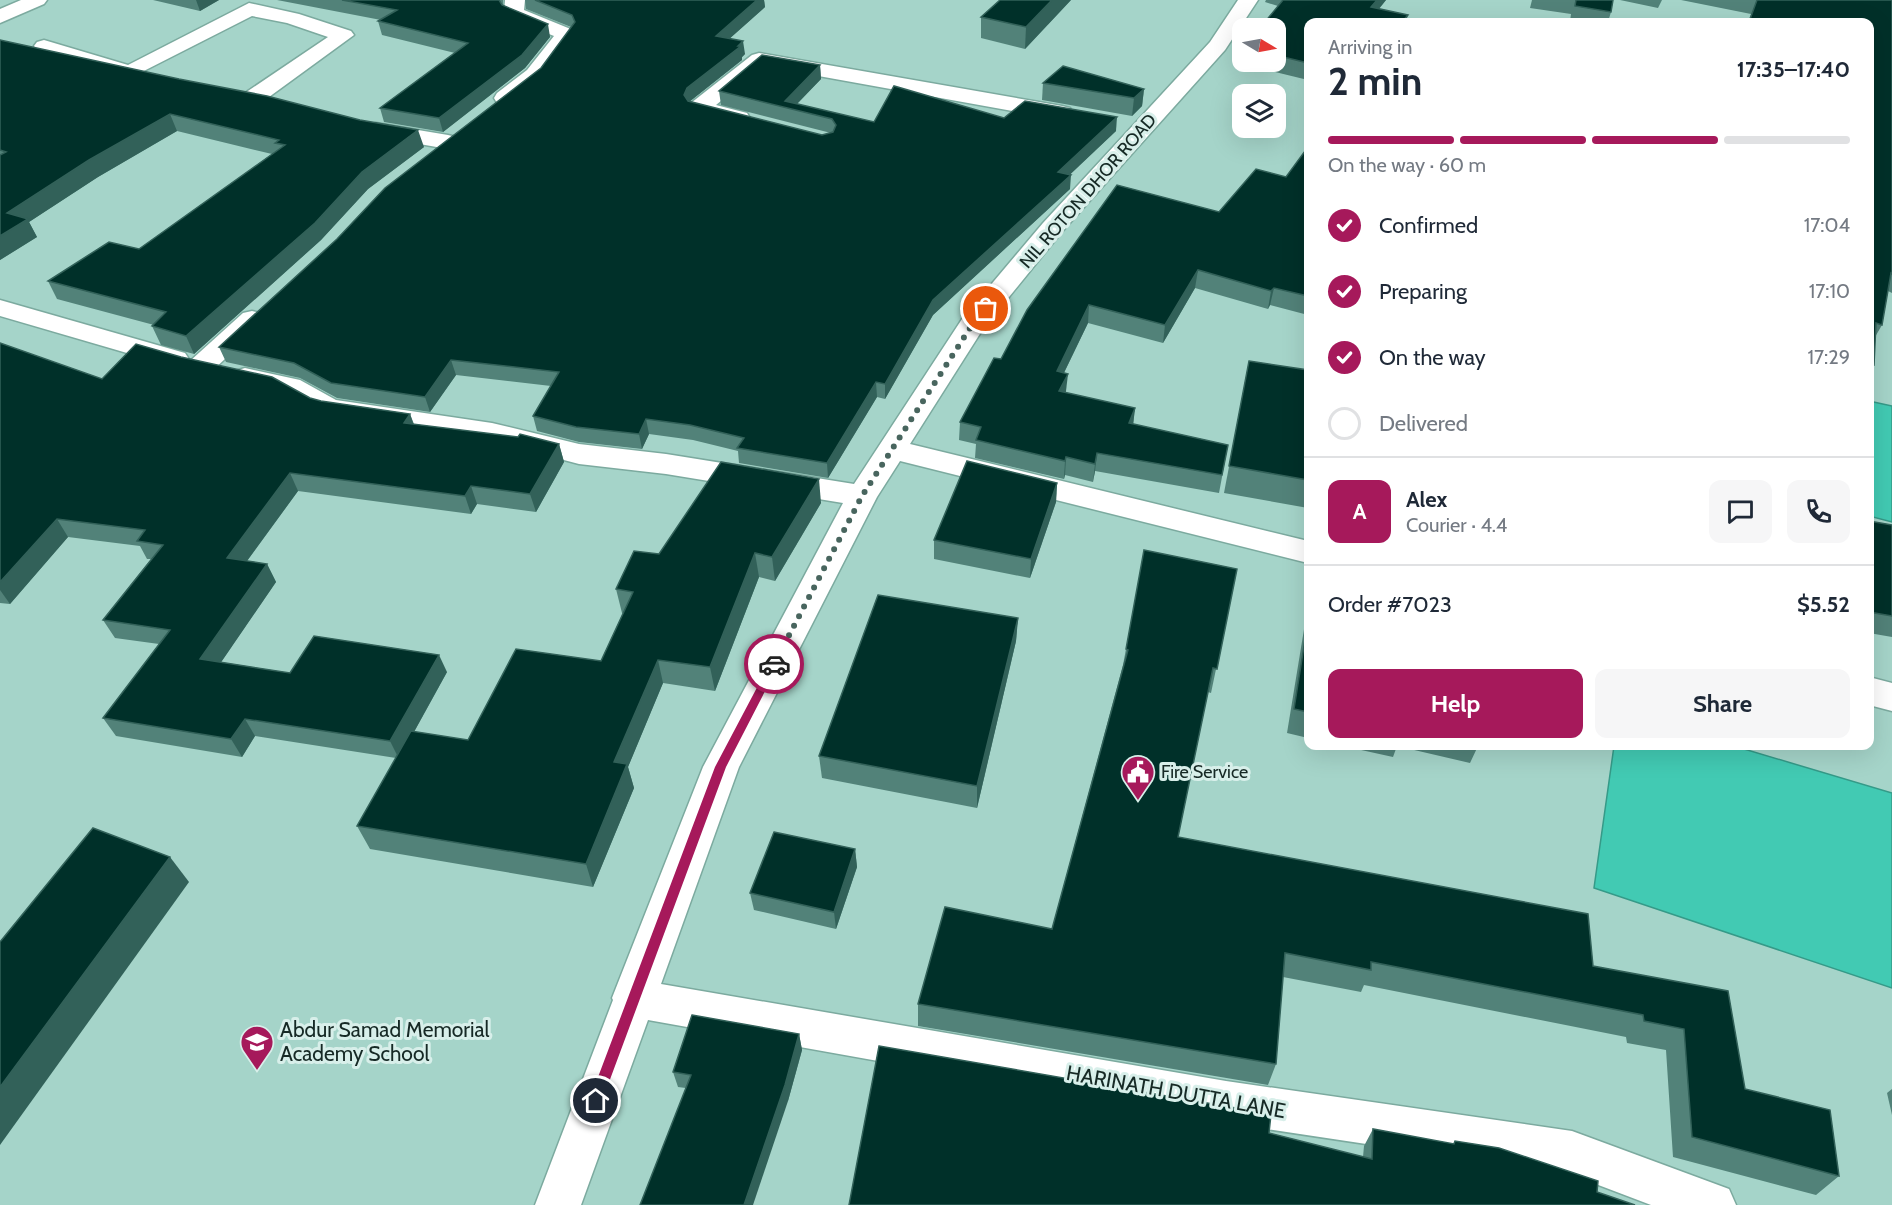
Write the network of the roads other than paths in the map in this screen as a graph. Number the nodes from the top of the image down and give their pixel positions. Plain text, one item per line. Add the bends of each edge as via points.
1 (37, 0) edge
2 (515, 0) edge
3 (1248, 0) edge
4 (0, 17) edge
5 (44, 46) dead end
6 (130, 72) junction
7 (164, 81) edge
8 (279, 105) edge
9 (492, 109) edge
10 (1085, 117) edge
11 (756, 122) edge
12 (354, 125) edge
13 (422, 162) edge
14 (270, 303) edge
15 (0, 308) edge
16 (200, 367) junction
17 (891, 449) junction
18 (862, 496) junction
19 (1304, 551) edge
20 (1874, 692) edge
21 (1892, 697) edge
22 (633, 998) junction
23 (558, 1205) edge
24 (1713, 1205) edge

1 - 4 street
2 - 9 street via 514,13 566,34 535,75
3 - 17 street, NIL ROTON DHOR ROAD via 1218,46 1132,125 972,325
5 - 6 street
6 - 7 street
6 - 8 street via 249,9 344,35 239,98
10 - 11 street via 759,59 699,108
12 - 13 street via 457,135
14 - 16 street
15 - 16 street
16 - 18 street via 290,386 329,408 492,432 579,454
17 - 18 street, NIL ROTON DHOR ROAD
17 - 19 street
18 - 22 street, NIL ROTON DHOR ROAD via 721,767
20 - 21 street
22 - 23 street, NIL ROTON DHOR ROAD
22 - 24 street, HARINATH DUTTA LANE via 1226,1102 1572,1153

